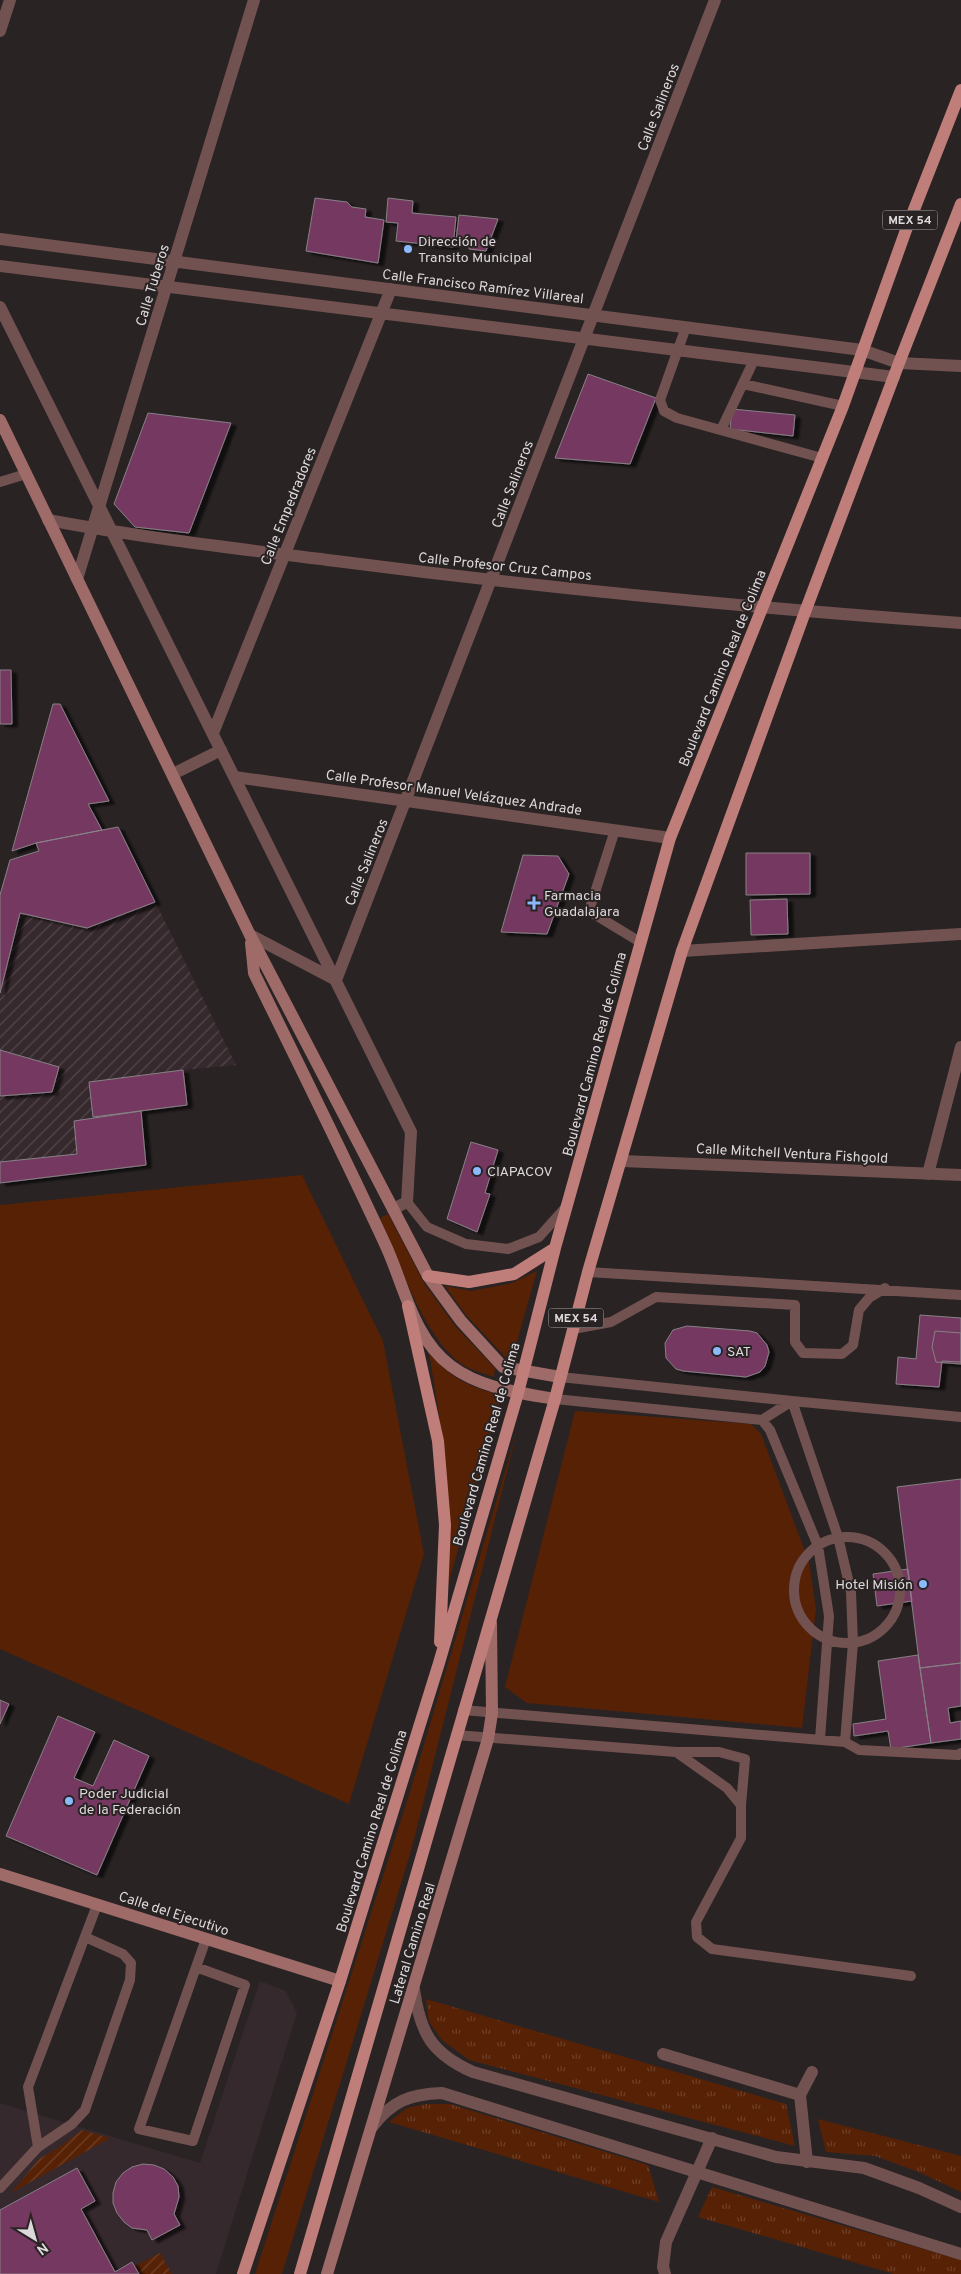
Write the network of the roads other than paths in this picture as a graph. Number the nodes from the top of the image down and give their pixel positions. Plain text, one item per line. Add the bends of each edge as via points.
1 (10, 0) edge
2 (254, 0) edge
3 (715, 0) edge
4 (0, 31) edge
5 (961, 90) edge
6 (961, 204) edge
7 (0, 239) edge
8 (174, 261) junction
9 (0, 266) edge
10 (167, 286) junction
11 (391, 289) junction
12 (0, 307) edge
13 (382, 313) junction
14 (594, 315) junction
15 (686, 327) junction
16 (584, 339) junction
17 (676, 350) junction
18 (862, 350) junction
19 (754, 360) junction
20 (899, 362) junction
21 (961, 366) edge
22 (854, 372) junction
23 (894, 377) junction
24 (743, 384) junction
25 (843, 406) junction
26 (0, 420) edge
27 (721, 430) junction
28 (822, 458) junction
29 (26, 474) junction
30 (0, 482) edge
31 (99, 505) junction
32 (48, 520) junction
33 (93, 528) junction
34 (112, 532) junction
35 (285, 554) junction
36 (77, 579) junction
37 (490, 581) junction
38 (762, 608) junction
39 (806, 612) junction
40 (961, 623) edge
41 (213, 733) junction
42 (221, 750) junction
43 (173, 774) junction
44 (235, 777) junction
45 (406, 801) junction
46 (615, 830) junction
47 (670, 838) junction
48 (961, 934) edge
49 (250, 935) junction
50 (640, 942) junction
51 (682, 951) junction
52 (336, 980) junction
53 (961, 1047) edge
54 (622, 1161) junction
55 (928, 1174) junction
56 (961, 1175) edge
57 (407, 1202) junction
58 (568, 1206) junction
59 (393, 1209) junction
60 (555, 1248) junction
61 (588, 1272) junction
62 (428, 1276) junction
63 (885, 1288) junction
64 (961, 1295) edge
65 (408, 1306) junction
66 (573, 1329) junction
67 (523, 1371) junction
68 (560, 1377) junction
69 (518, 1393) junction
70 (555, 1399) junction
71 (792, 1401) junction
72 (961, 1417) edge
73 (762, 1420) junction
74 (838, 1537) junction
75 (818, 1546) junction
76 (491, 1615) junction
77 (827, 1640) junction
78 (853, 1643) junction
79 (439, 1663) junction
80 (463, 1710) junction
81 (492, 1713) junction
82 (456, 1735) junction
83 (488, 1739) junction
84 (820, 1739) junction
85 (845, 1742) junction
86 (676, 1752) junction
87 (961, 1753) edge
88 (741, 1805) junction
89 (0, 1874) edge
90 (97, 1905) junction
91 (85, 1936) junction
92 (206, 1939) junction
93 (196, 1967) junction
94 (911, 1976) dead end
95 (340, 1981) junction
96 (414, 1989) junction
97 (663, 2054) dead end
98 (812, 2072) dead end
99 (800, 2095) junction
100 (369, 2130) junction
101 (712, 2138) junction
102 (38, 2147) junction
103 (807, 2162) junction
104 (698, 2171) junction
105 (0, 2188) edge
106 (961, 2207) edge
107 (961, 2254) edge
108 (243, 2274) edge
109 (300, 2274) edge
110 (328, 2274) edge
111 (664, 2274) edge

1 - 4 street
2 - 8 street, Calle Tuberos
3 - 14 street, Calle Salineros
5 - 18 main road, Boulevard Camino Real de Colima / MEX 54
6 - 20 main road, MEX 54
7 - 8 street, Calle Francisco Ramírez Villareal
8 - 10 street, Calle Tuberos
8 - 11 street, Calle Francisco Ramírez Villareal
9 - 10 street
10 - 13 street
10 - 31 street, Calle Tuberos
11 - 13 street, Calle Empedradores
11 - 14 street, Calle Francisco Ramírez Villareal
12 - 31 street
13 - 16 street
13 - 35 street, Calle Empedradores
14 - 15 street, Calle Francisco Ramírez Villareal
14 - 16 street, Calle Salineros
15 - 17 lane
15 - 18 street, Calle Francisco Ramírez Villareal
16 - 17 street
16 - 37 street, Calle Salineros
17 - 19 street
17 - 27 lane via 660,400 664,411 677,418
18 - 20 street, Calle Francisco Ramírez Villareal
18 - 22 main road, Boulevard Camino Real de Colima / MEX 54
19 - 22 street
19 - 24 lane
20 - 21 street, Calle Francisco Ramírez Villareal
20 - 23 main road, MEX 54
22 - 23 street
22 - 25 main road, Boulevard Camino Real de Colima / MEX 54
23 - 39 main road, MEX 54
24 - 25 lane
24 - 27 lane
25 - 28 main road, Boulevard Camino Real de Colima / MEX 54
26 - 29 street
27 - 28 lane
28 - 38 main road, Boulevard Camino Real de Colima / MEX 54
29 - 30 lane
29 - 32 street
31 - 33 street, Calle Tuberos
31 - 34 street
32 - 33 street, Calle Profesor Cruz Campos
32 - 36 street
33 - 34 street, Calle Profesor Cruz Campos
33 - 36 street, Calle Tuberos
34 - 35 street, Calle Profesor Cruz Campos
34 - 41 street
35 - 37 street, Calle Profesor Cruz Campos
35 - 41 street, Calle Empedradores
36 - 43 street
37 - 38 street, Calle Profesor Cruz Campos
37 - 45 street, Calle Salineros
38 - 39 street, Calle Profesor Cruz Campos
38 - 47 main road, Boulevard Camino Real de Colima / MEX 54
39 - 40 street, Calle Profesor Cruz Campos
39 - 51 main road, MEX 54
41 - 42 street
42 - 43 street
42 - 44 street
43 - 49 street
44 - 45 street, Calle Profesor Manuel Velázquez Andrade
44 - 52 street
45 - 46 street, Calle Profesor Manuel Velázquez Andrade
45 - 52 street, Calle Salineros
46 - 47 street, Calle Profesor Manuel Velázquez Andrade
46 - 50 lane via 589,910
47 - 50 main road, Boulevard Camino Real de Colima / MEX 54
48 - 51 street
49 - 52 street
49 - 59 street
49 - 65 street via 254,973 386,1246
50 - 58 main road, Boulevard Camino Real de Colima / MEX 54
51 - 54 main road, MEX 54
52 - 57 street via 412,1132
53 - 55 street
54 - 55 street, Calle Mitchell Ventura Fishgold
54 - 61 main road, MEX 54
55 - 56 street, Calle Mitchell Ventura Fishgold
57 - 58 lane via 427,1227 466,1244 508,1249 539,1237
57 - 59 street
58 - 60 main road, Boulevard Camino Real de Colima / MEX 54
59 - 62 street
60 - 62 main road via 514,1274 469,1282
60 - 67 main road, Boulevard Camino Real de Colima / MEX 54
61 - 63 lane
61 - 66 main road, MEX 54
62 - 67 street via 461,1321 503,1367
63 - 64 lane
63 - 66 lane via 869,1298 859,1310 853,1344 842,1354 803,1353 795,1342 795,1305 656,1297 611,1322
65 - 69 street via 430,1343 450,1366 474,1379
65 - 79 main road via 438,1441 445,1525
66 - 68 main road, MEX 54
67 - 68 street
67 - 69 main road, Boulevard Camino Real de Colima / MEX 54
68 - 70 main road, MEX 54
68 - 71 lane
69 - 70 street
69 - 79 main road, Boulevard Camino Real de Colima / MEX 54
70 - 73 lane
70 - 76 main road, MEX 54
71 - 72 lane
71 - 73 lane
71 - 74 lane
73 - 75 lane via 770,1430
74 - 75 lane
74 - 78 lane via 851,1592
74 - 78 lane via 855,1537 871,1542 885,1552 895,1566 900,1582 894,1615 884,1629
75 - 77 lane via 828,1616
75 - 77 lane via 805,1557 793,1587 795,1604 802,1619 813,1632
76 - 80 main road, MEX 54
76 - 81 street, Lateral Camino Real
77 - 78 lane
77 - 84 lane
78 - 85 lane
79 - 95 main road, Boulevard Camino Real de Colima / MEX 54
80 - 81 lane
80 - 82 main road, MEX 54
81 - 83 street, Lateral Camino Real
81 - 84 lane
82 - 83 lane
82 - 109 main road, MEX 54
83 - 86 lane
83 - 96 street, Lateral Camino Real
84 - 85 lane
85 - 87 lane via 859,1750
86 - 88 lane via 727,1788
86 - 88 lane via 719,1752 745,1759
88 - 94 lane via 741,1838 696,1922 697,1937 712,1949
89 - 90 street, Calle del Ejecutivo
90 - 91 lane
90 - 92 street, Calle del Ejecutivo
91 - 102 lane via 28,2087
91 - 102 lane via 123,1954 131,1963 130,1980 85,2110 72,2124
92 - 93 lane
92 - 95 street, Calle del Ejecutivo
93 - 93 lane via 246,1985 193,2141 139,2128
95 - 108 main road, Boulevard Camino Real de Colima / MEX 54
96 - 100 street, Lateral Camino Real
96 - 101 street via 424,2032 436,2050 454,2063 473,2072
97 - 99 street
98 - 99 street
99 - 103 street
100 - 104 street via 382,2114 400,2101 420,2094 442,2093
100 - 110 street, Lateral Camino Real
101 - 103 street via 776,2157
101 - 104 street
102 - 105 lane
103 - 106 street via 864,2168
104 - 107 street
104 - 111 street via 666,2242

